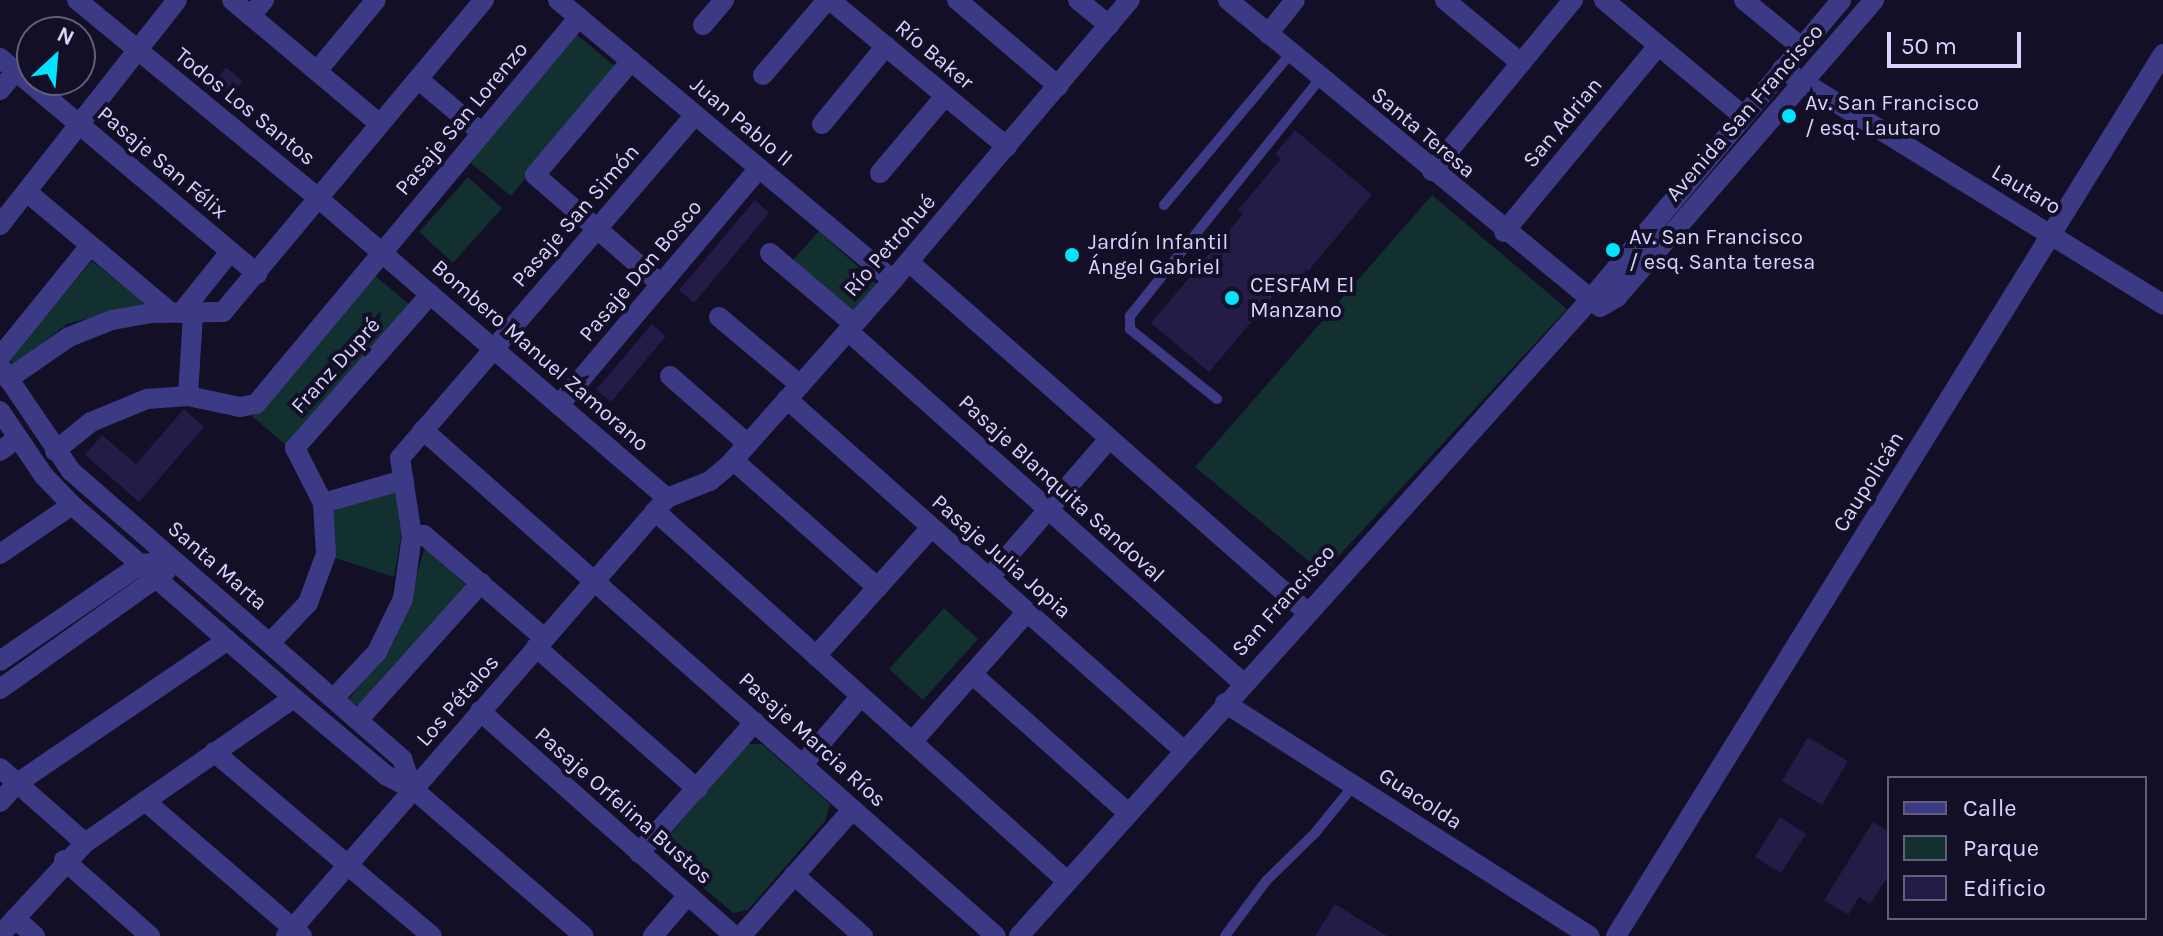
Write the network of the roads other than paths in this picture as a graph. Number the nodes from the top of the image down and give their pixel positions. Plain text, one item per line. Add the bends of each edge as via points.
1 (77, 0) edge
2 (177, 0) edge
3 (232, 0) edge
4 (376, 0) edge
5 (484, 0) edge
6 (558, 0) edge
7 (724, 0) edge
8 (829, 0) edge
9 (957, 0) edge
10 (1078, 0) edge
11 (1130, 0) edge
12 (1228, 0) edge
13 (1295, 0) edge
14 (1445, 0) edge
15 (1573, 0) edge
16 (1604, 0) edge
17 (1744, 0) edge
18 (1841, 0) edge
19 (1874, 0) edge
20 (258, 8) edge
21 (579, 17) junction
22 (703, 25) dead end
23 (1109, 25) junction
24 (1268, 34) junction
25 (886, 46) junction
26 (1658, 46) junction
27 (1801, 47) junction
28 (139, 51) junction
29 (1291, 53) junction
30 (2163, 54) edge
31 (631, 61) junction
32 (1521, 63) junction
33 (8, 65) edge
34 (1782, 69) junction
35 (317, 71) junction
36 (763, 75) dead end
37 (1321, 78) junction
38 (418, 79) junction
39 (1803, 83) junction
40 (1058, 86) junction
41 (0, 90) edge
42 (945, 96) junction
43 (695, 115) junction
44 (1742, 115) junction
45 (380, 124) junction
46 (822, 124) dead end
47 (81, 126) junction
48 (482, 133) junction
49 (1007, 147) junction
50 (759, 168) junction
51 (1432, 171) junction
52 (880, 173) dead end
53 (27, 192) junction
54 (317, 197) junction
55 (1164, 205) dead end
56 (0, 225) edge
57 (598, 230) junction
58 (1504, 232) junction
59 (2052, 233) junction
60 (90, 246) junction
61 (382, 251) junction
62 (230, 252) junction
63 (770, 253) dead end
64 (909, 262) junction
65 (257, 274) junction
66 (893, 280) junction
67 (661, 284) junction
68 (431, 294) junction
69 (1588, 302) junction
70 (2163, 304) edge
71 (182, 313) junction
72 (719, 317) dead end
73 (851, 327) junction
74 (493, 347) junction
75 (0, 357) edge
76 (4, 373) edge
77 (670, 376) dead end
78 (794, 392) junction
79 (188, 396) junction
80 (1217, 399) dead end
81 (559, 405) junction
82 (0, 411) edge
83 (423, 430) junction
84 (18, 438) junction
85 (1108, 440) junction
86 (748, 444) junction
87 (0, 451) edge
88 (55, 451) junction
89 (733, 460) junction
90 (404, 480) junction
91 (323, 503) junction
92 (661, 504) junction
93 (72, 505) junction
94 (1048, 510) junction
95 (931, 528) junction
96 (412, 536) junction
97 (0, 554) edge
98 (175, 560) junction
99 (141, 564) junction
100 (596, 578) junction
101 (989, 578) junction
102 (159, 580) junction
103 (481, 583) junction
104 (878, 588) junction
105 (1027, 612) junction
106 (1307, 612) junction
107 (228, 640) junction
108 (270, 643) junction
109 (540, 643) junction
110 (816, 656) junction
111 (0, 661) edge
112 (972, 674) junction
113 (1243, 683) junction
114 (0, 689) edge
115 (861, 696) junction
116 (294, 698) junction
117 (334, 698) junction
118 (1225, 703) junction
119 (480, 711) junction
120 (359, 719) junction
121 (755, 722) junction
122 (912, 742) junction
123 (1183, 750) junction
124 (214, 752) junction
125 (803, 764) junction
126 (0, 768) edge
127 (16, 784) junction
128 (1354, 785) junction
129 (413, 789) junction
130 (697, 789) junction
131 (145, 801) junction
132 (0, 802) edge
133 (853, 809) junction
134 (1128, 813) junction
135 (85, 843) junction
136 (639, 853) junction
137 (64, 860) junction
138 (348, 865) junction
139 (794, 875) junction
140 (1067, 881) junction
141 (688, 895) junction
142 (15, 918) junction
143 (574, 933) edge
144 (293, 934) edge
145 (0, 935) edge
146 (35, 936) edge
147 (150, 936) edge
148 (432, 936) edge
149 (653, 936) edge
150 (734, 936) edge
151 (741, 936) edge
152 (863, 936) edge
153 (996, 936) edge
154 (1019, 936) edge
155 (1225, 936) edge
156 (1590, 936) edge
157 (1616, 936) edge

1 - 28 street, Todos Los Santos
2 - 28 street
3 - 20 street
4 - 35 street
5 - 38 street
6 - 21 street, Juan Pablo II
7 - 22 street
8 - 25 street, Río Baker
8 - 36 street
9 - 40 street
10 - 23 street
11 - 23 street, Río Petrohué
12 - 24 street, Santa Teresa
13 - 24 street
14 - 32 street
15 - 32 street
16 - 26 street
17 - 27 street
18 - 27 street, Avenida San Francisco
19 - 39 street, Avenida San Francisco
20 - 35 street
21 - 31 street, Juan Pablo II
21 - 48 street, Pasaje San Lorenzo
23 - 40 street, Río Petrohué
24 - 29 street, Santa Teresa
25 - 42 street, Río Baker
25 - 46 street
26 - 44 street
26 - 58 street, San Adrian
27 - 34 street, Avenida San Francisco
28 - 47 street
28 - 54 street, Todos Los Santos
29 - 37 street, Santa Teresa
29 - 55 lane
30 - 59 street, Caupolicán
31 - 43 street, Juan Pablo II
31 - 57 street via 535,175
32 - 51 street
33 - 41 street
33 - 47 street, Pasaje San Félix
34 - 39 street, Lautaro
34 - 44 street, Avenida San Francisco
35 - 45 street
37 - 51 street, Santa Teresa
37 - 80 lane via 1130,316 1130,329
38 - 45 street
38 - 48 street
39 - 59 street, Lautaro
39 - 69 street, Avenida San Francisco via 1617,297 1600,307
40 - 49 street, Río Petrohué
42 - 49 street, Río Baker
42 - 52 street
43 - 50 street, Juan Pablo II
43 - 57 street, Pasaje San Simón
44 - 69 street, Avenida San Francisco
45 - 54 street
47 - 53 street
47 - 62 street, Pasaje San Félix
48 - 61 street, Pasaje San Lorenzo
49 - 64 street, Río Petrohué
50 - 66 street, Juan Pablo II
50 - 67 street, Pasaje Don Bosco
51 - 58 street, Santa Teresa
53 - 56 street
53 - 60 street
54 - 61 street, Todos Los Santos
54 - 65 street
57 - 67 street
57 - 74 street, Pasaje San Simón
58 - 69 street, Santa Teresa
59 - 70 street, Lautaro
59 - 157 street, Caupolicán
60 - 71 street
60 - 75 street
61 - 68 street, Bombero Manuel Zamorano
61 - 79 street, Pasaje San Lorenzo via 256,404 240,407
62 - 65 street, Pasaje San Félix
62 - 71 street
63 - 73 street, Pasaje Blanquita Sandoval
64 - 66 street, Río Petrohué
64 - 85 street
65 - 71 street via 223,312
66 - 73 street, Río Petrohué
67 - 81 street, Pasaje Don Bosco
68 - 74 street, Bombero Manuel Zamorano
68 - 91 street, Franz Dupré via 295,448
69 - 106 street, San Francisco
71 - 76 street via 134,315 90,327
71 - 79 street
72 - 78 street, Pasaje Julia Jopia
73 - 78 street, Río Petrohué
73 - 94 street, Pasaje Blanquita Sandoval
74 - 81 street, Bombero Manuel Zamorano
74 - 83 street, Pasaje San Simón
76 - 88 street, Santa Marta
77 - 86 street
78 - 86 street, Río Petrohué
78 - 95 street, Pasaje Julia Jopia
79 - 88 street via 147,399 109,412
81 - 92 street, Bombero Manuel Zamorano
82 - 84 street, Santa Marta
83 - 90 street, Pasaje San Simón via 400,458
83 - 100 street, Pasaje Marcia Ríos
84 - 87 street
84 - 93 street, Santa Marta
85 - 94 street
85 - 106 street
86 - 89 street, Río Petrohué
88 - 98 street, Santa Marta
89 - 92 street, Río Petrohué via 710,481
89 - 104 street
90 - 91 street
90 - 96 street, Pasaje San Simón
91 - 108 street, Franz Dupré via 327,541 320,578 308,603
92 - 100 street, Los Pétalos
92 - 110 street, Bombero Manuel Zamorano
93 - 97 street
93 - 99 street, Santa Marta
94 - 101 street
94 - 113 street, Pasaje Blanquita Sandoval
95 - 101 street, Pasaje Julia Jopia
95 - 104 street
96 - 103 street via 424,535
96 - 117 street, Pasaje San Simón via 406,584 392,626 377,652
98 - 99 street
98 - 102 street
98 - 108 street, Santa Marta
99 - 102 street, Santa Marta
99 - 111 street
100 - 109 street, Los Pétalos
100 - 121 street, Pasaje Marcia Ríos
101 - 105 street, Pasaje Julia Jopia
102 - 107 street, Santa Marta
102 - 114 street
103 - 109 street
103 - 120 street
104 - 110 street
105 - 112 street
105 - 123 street, Pasaje Julia Jopia
106 - 113 street, San Francisco
107 - 116 street, Santa Marta
107 - 127 street
108 - 117 street, Santa Marta
109 - 119 street, Los Pétalos
109 - 130 street
110 - 115 street, Bombero Manuel Zamorano
112 - 122 street
112 - 134 street
113 - 118 street, San Francisco
115 - 122 street, Bombero Manuel Zamorano
115 - 125 street
116 - 124 street
116 - 129 street, Santa Marta via 387,776
117 - 120 street, Santa Marta
118 - 123 street, San Francisco
118 - 128 street, Guacolda
119 - 129 street, Los Pétalos
119 - 136 street, Pasaje Orfelina Bustos
120 - 129 street, Santa Marta via 409,768
121 - 125 street, Pasaje Marcia Ríos
121 - 130 street
122 - 140 street, Bombero Manuel Zamorano
123 - 134 street, San Francisco
124 - 131 street
124 - 138 street
125 - 133 street, Pasaje Marcia Ríos
126 - 127 street
127 - 132 street
127 - 135 street
128 - 155 lane via 1266,881
128 - 156 street, Guacolda
129 - 138 street, Los Pétalos
129 - 143 street, Santa Marta
130 - 136 street
131 - 135 street
131 - 144 street
133 - 139 street
133 - 153 street, Pasaje Marcia Ríos
134 - 140 street, San Francisco
135 - 137 street
136 - 141 street, Pasaje Orfelina Bustos
137 - 142 street
137 - 147 street
138 - 144 street, Los Pétalos
138 - 148 street
139 - 151 street
139 - 152 street
140 - 154 street, San Francisco
141 - 149 street
141 - 150 street, Pasaje Orfelina Bustos
142 - 145 street
142 - 146 street

